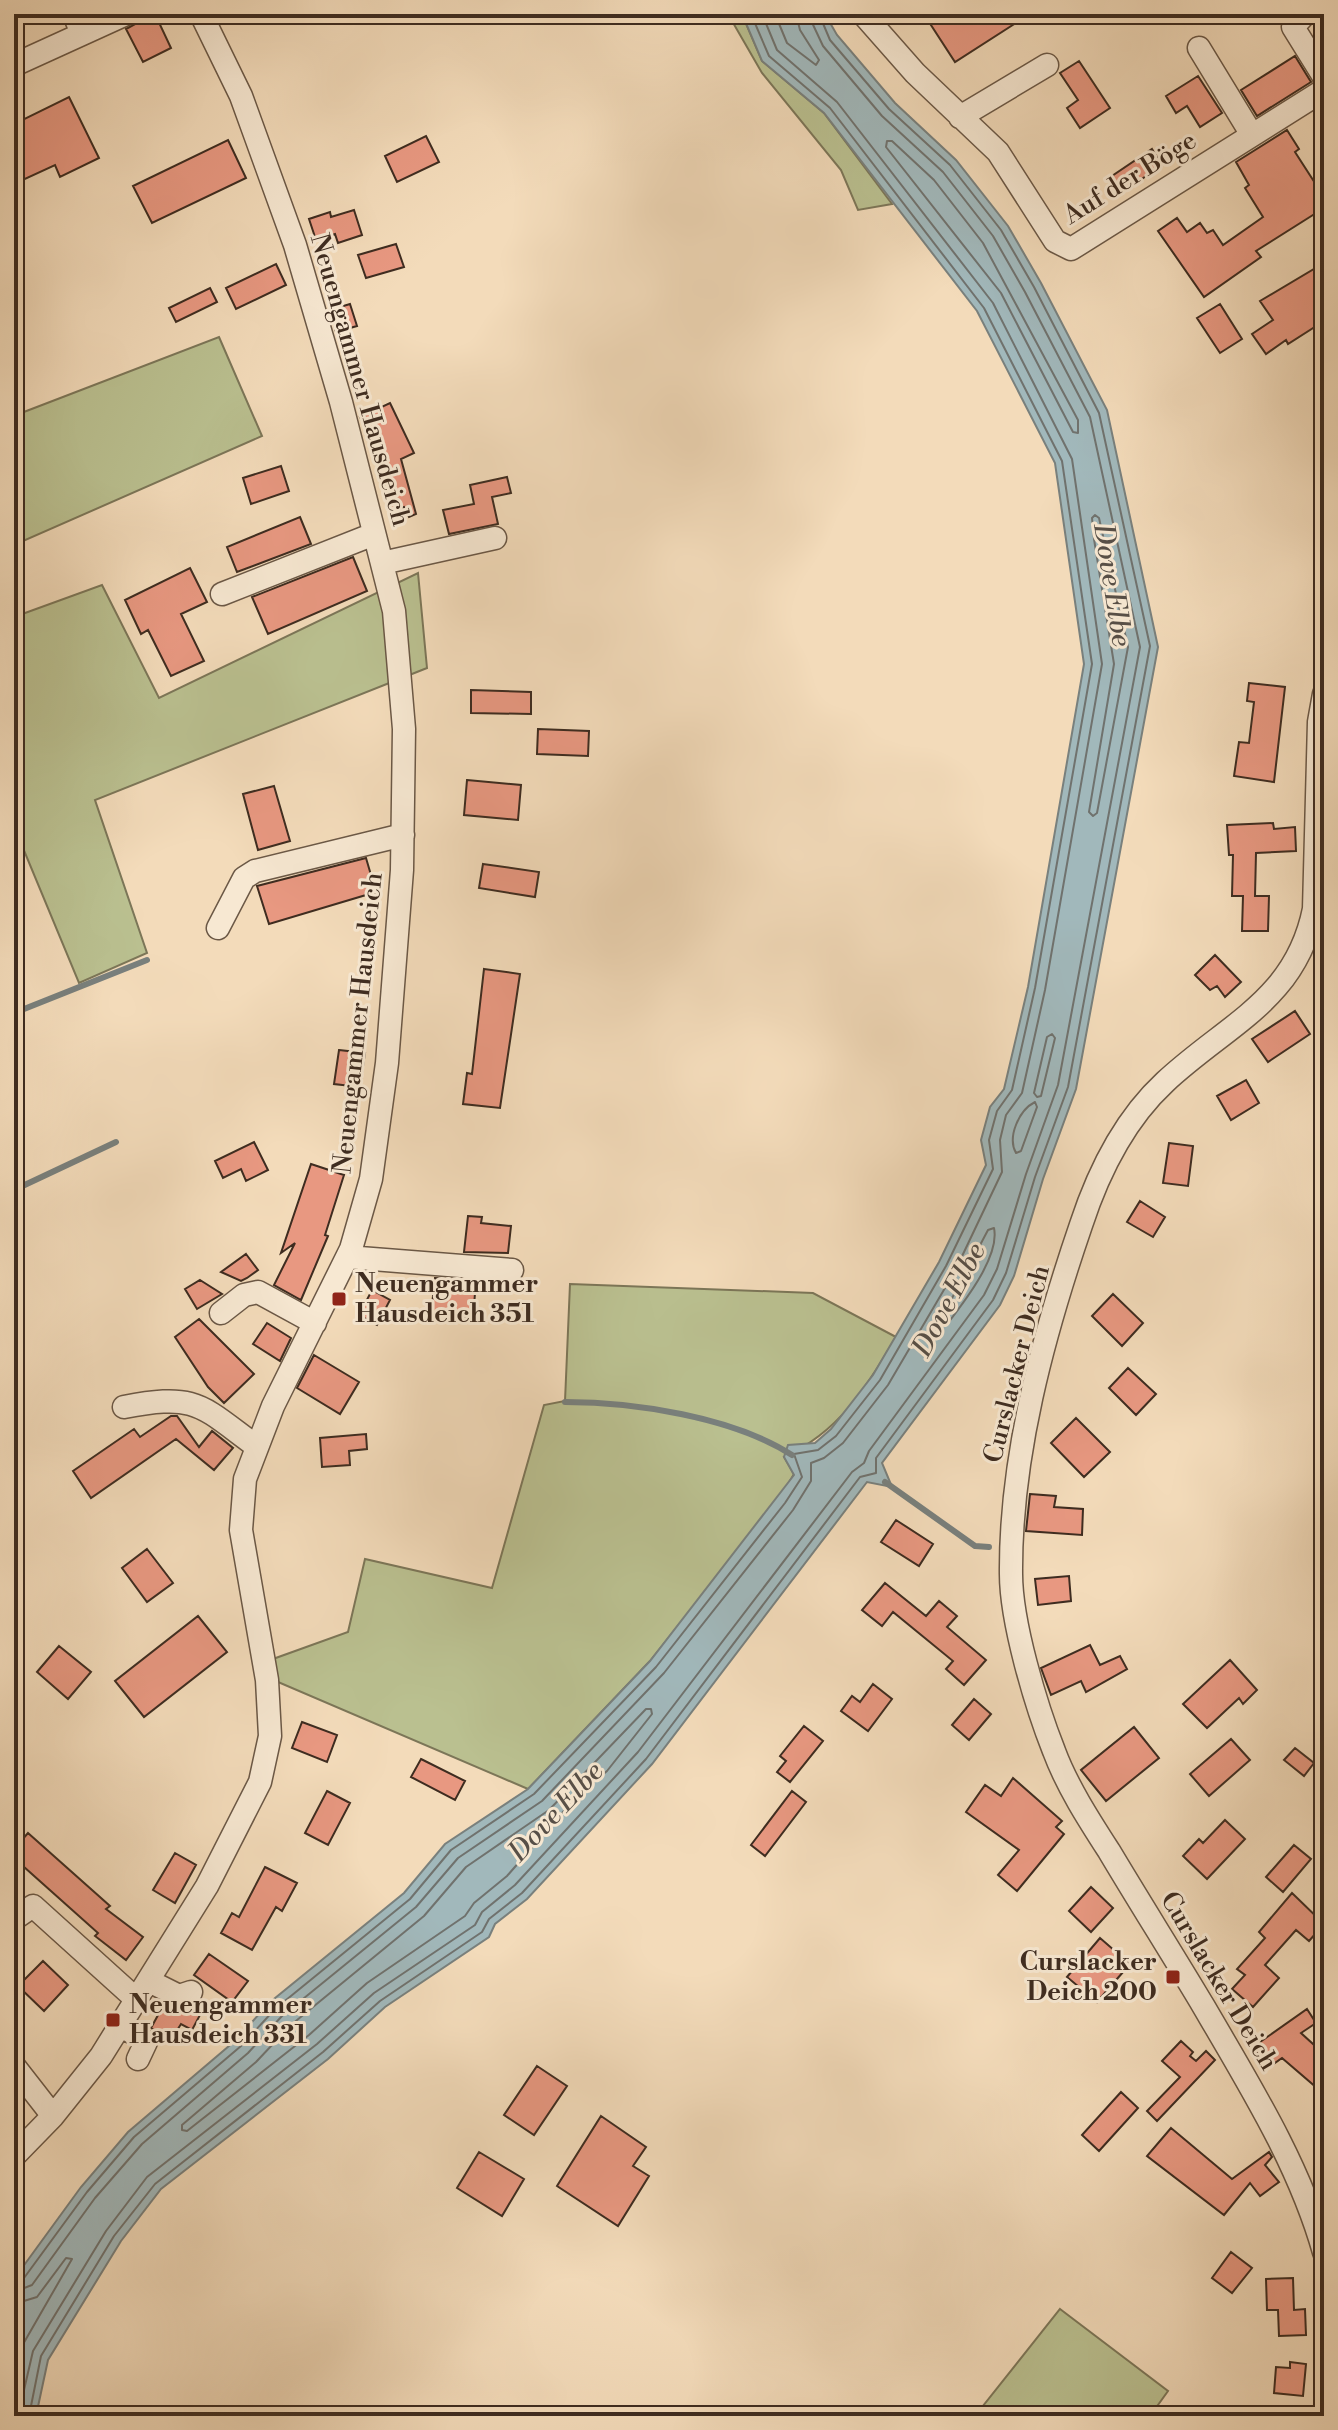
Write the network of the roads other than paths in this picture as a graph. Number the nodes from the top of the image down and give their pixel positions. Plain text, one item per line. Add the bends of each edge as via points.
1 (126, 14) edge
2 (201, 14) edge
3 (863, 14) edge
4 (1305, 14) edge
5 (78, 24) edge
6 (1199, 48) dead end
7 (14, 65) edge
8 (1047, 65) dead end
9 (1324, 77) edge
10 (1324, 90) edge
11 (960, 117) junction
12 (1252, 135) junction
13 (374, 534) junction
14 (495, 538) dead end
15 (382, 563) junction
16 (222, 594) dead end
17 (1324, 694) edge
18 (1320, 830) edge
19 (403, 835) junction
20 (218, 928) dead end
21 (347, 1257) junction
22 (512, 1270) dead end
23 (221, 1313) dead end
24 (315, 1323) junction
25 (124, 1407) dead end
26 (256, 1446) junction
27 (14, 1919) edge
28 (149, 1981) junction
29 (191, 1992) dead end
30 (137, 2000) junction
31 (121, 2025) junction
32 (138, 2059) dead end
33 (14, 2066) edge
34 (53, 2116) junction
35 (14, 2156) edge
36 (1324, 2252) edge

1 - 5 street
2 - 13 street, Neuengammer Hausdeich via 241,96 290,230
3 - 11 street, Auf der Böge
4 - 9 street via 1293,27
5 - 7 street
6 - 12 street
8 - 11 street
10 - 12 street, Auf der Böge
11 - 12 street, Auf der Böge via 998,152 1055,241 1071,249
13 - 15 street, Neuengammer Hausdeich
13 - 16 street
14 - 15 street
15 - 19 street, Neuengammer Hausdeich via 394,611 404,729
17 - 18 street, Curslacker Deich via 1319,722
18 - 36 street, Curslacker Deich via 1314,909 1298,961 1266,1000 1163,1084 1127,1126 1101,1173 1080,1226 1026,1425 1010,1578 1023,1650 1054,1753 1285,2151
19 - 20 street via 255,871 244,878
19 - 21 street, Neuengammer Hausdeich via 387,1063 371,1179
21 - 22 street
21 - 24 street, Neuengammer Hausdeich
23 - 24 street via 244,1295 258,1292
24 - 26 street, Neuengammer Hausdeich
25 - 26 street via 163,1399 200,1404
26 - 28 street, Neuengammer Hausdeich via 245,1479 241,1530 267,1680 270,1736 260,1782 236,1834
27 - 30 street via 33,1906
28 - 29 street via 179,1996
28 - 30 street, Neuengammer Hausdeich
30 - 31 street, Neuengammer Hausdeich
31 - 32 street via 146,2042
31 - 34 street, Neuengammer Hausdeich
33 - 34 street
34 - 35 street, Neuengammer Hausdeich

